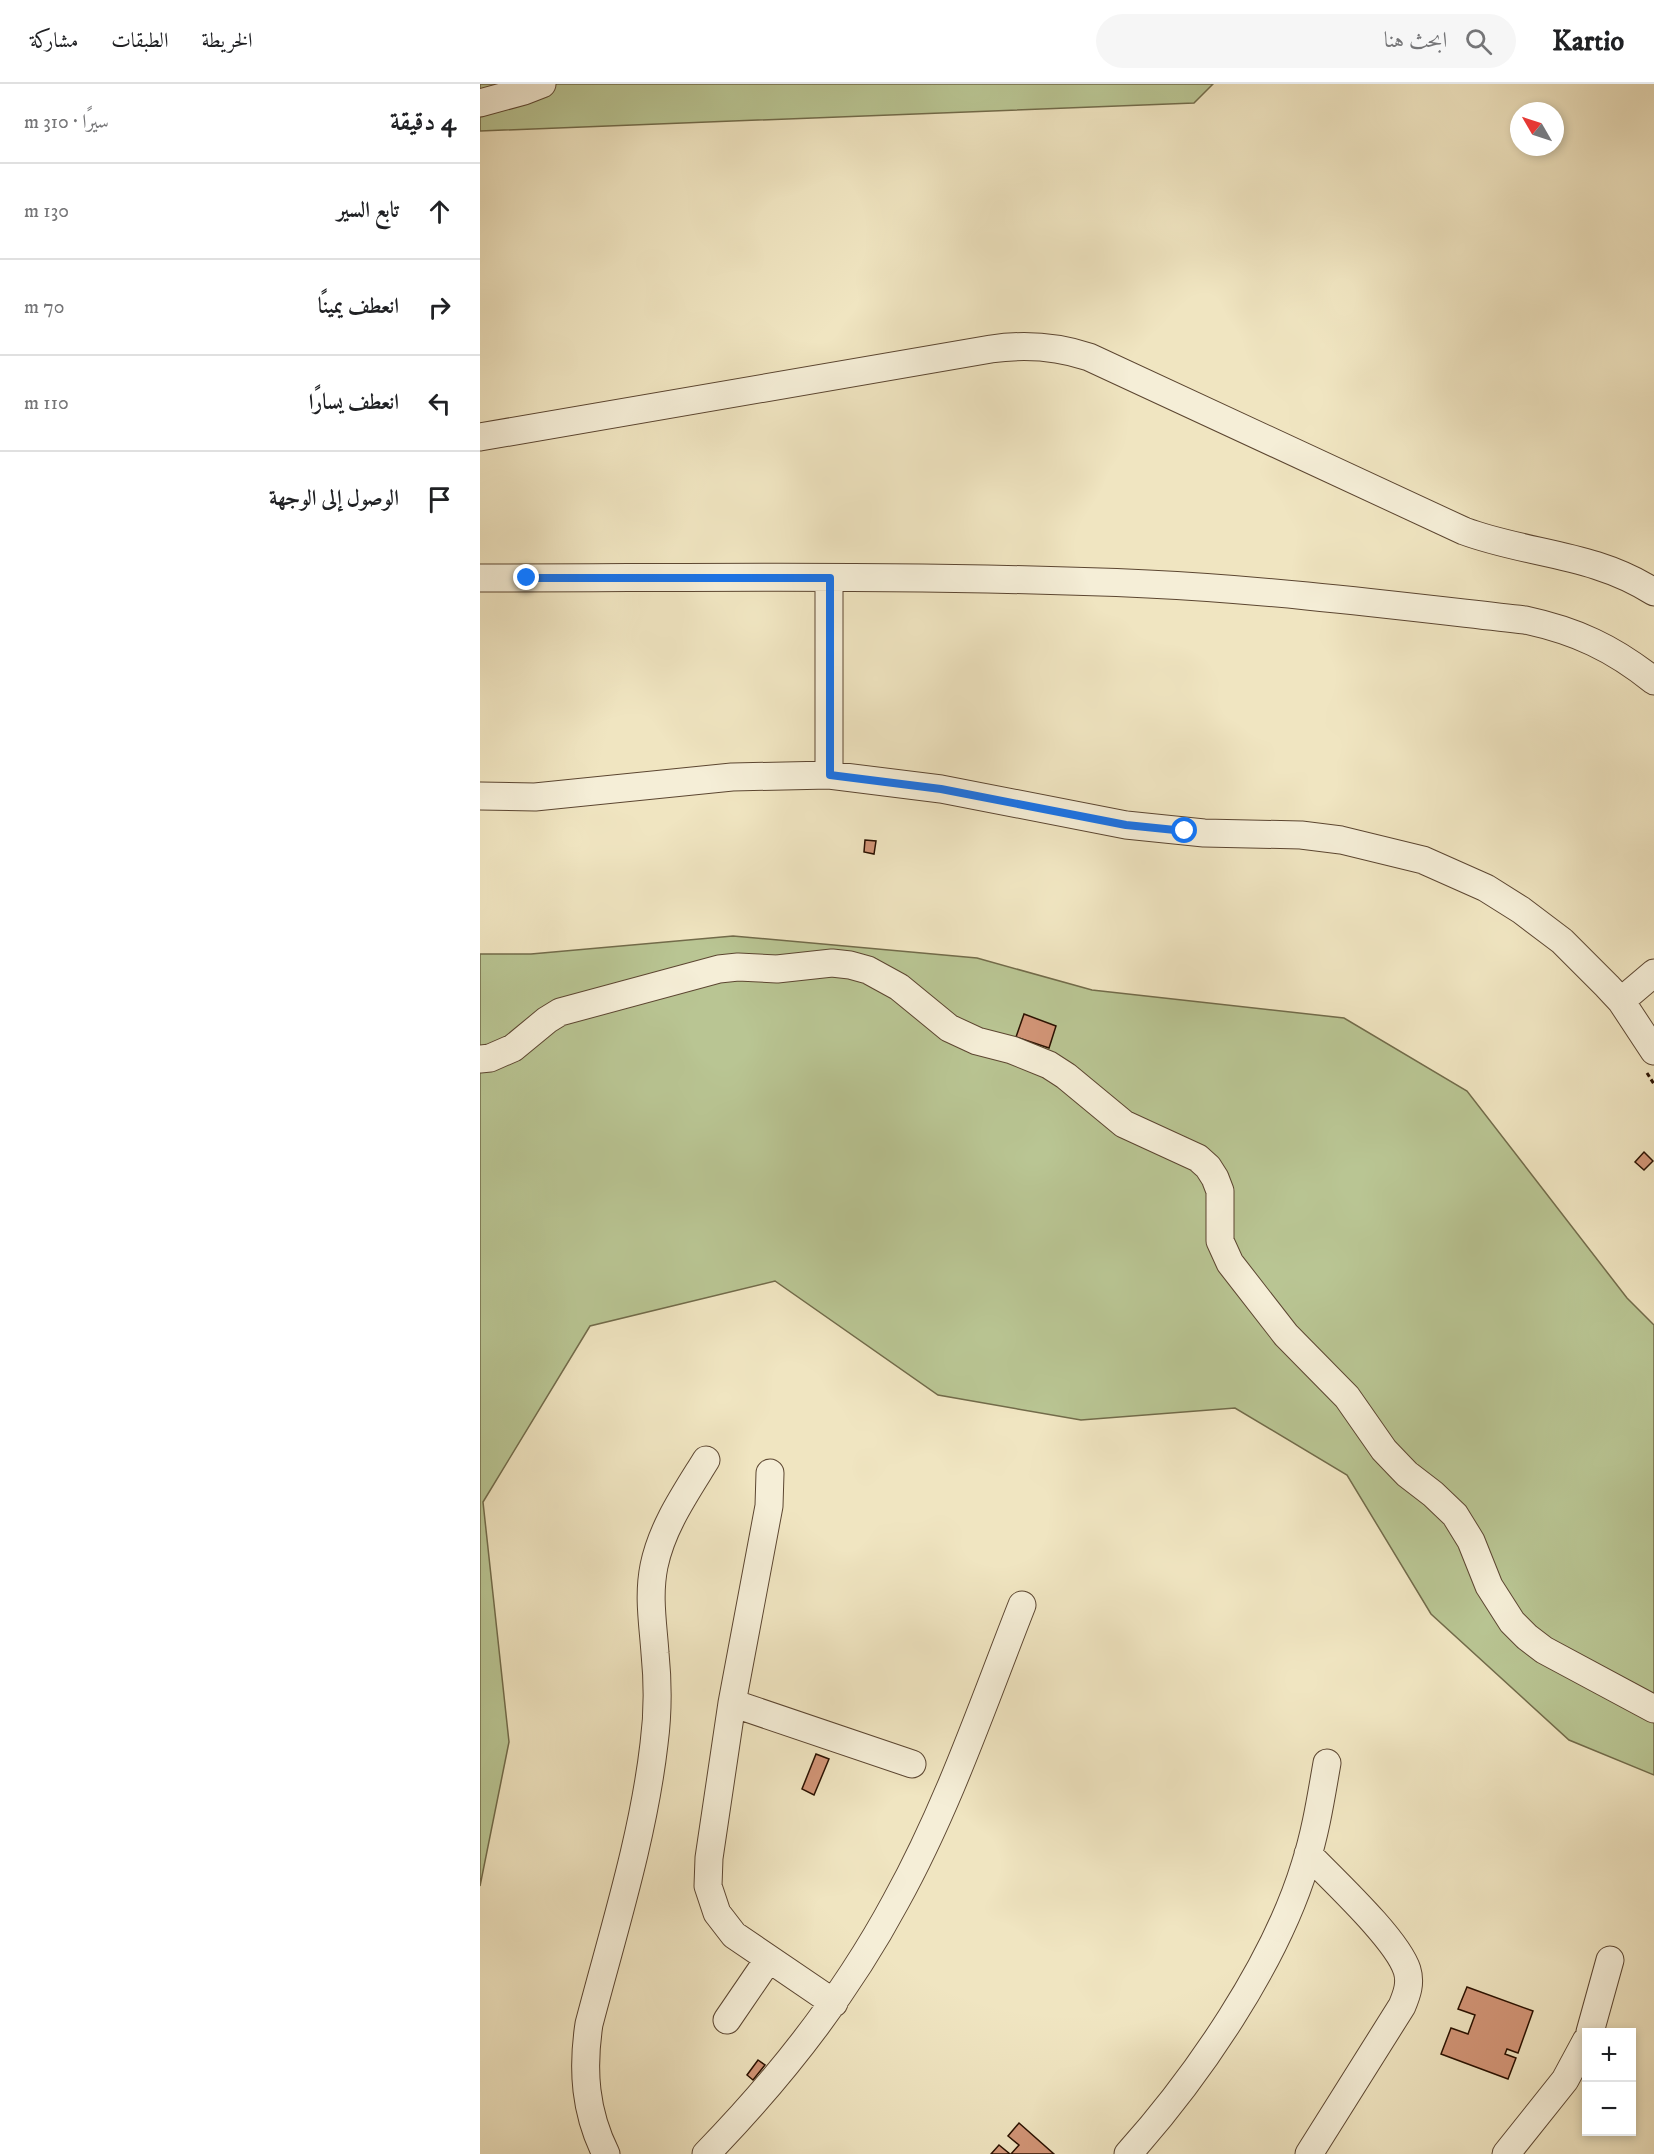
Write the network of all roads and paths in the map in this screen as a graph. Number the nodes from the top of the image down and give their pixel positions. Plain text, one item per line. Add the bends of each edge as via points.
1 (542, 84) edge
2 (480, 103) edge
3 (480, 437) edge
4 (480, 578) edge
5 (830, 578) junction
6 (1654, 592) edge
7 (1654, 681) edge
8 (830, 775) junction
9 (480, 796) edge
10 (1654, 973) edge
11 (1621, 1001) junction
12 (1648, 1058) edge
13 (480, 1059) edge
14 (1654, 1084) edge
15 (706, 1460) dead end
16 (770, 1473) dead end
17 (1022, 1605) dead end
18 (732, 1703) junction
19 (1654, 1708) edge
20 (1327, 1763) dead end
21 (912, 1764) dead end
22 (1308, 1854) junction
23 (768, 1960) junction
24 (1610, 1960) dead end
25 (834, 2003) junction
26 (727, 2020) dead end
27 (1591, 2028) edge
28 (1582, 2050) edge
29 (606, 2154) edge
30 (706, 2154) edge
31 (1128, 2154) edge
32 (1309, 2154) edge
33 (1506, 2154) edge

1 - 2 street
3 - 6 street via 1010,346 1050,347 1089,357 1464,531 1600,566
4 - 5 street
5 - 7 street via 998,578 1151,584 1525,620 1591,640
5 - 8 street
8 - 9 street via 732,777 535,797
8 - 11 street via 941,789 1126,825 1204,833 1301,836 1396,852 1453,872 1521,910 1562,941
10 - 11 street
11 - 12 street
12 - 14 path
13 - 19 street via 513,1048 547,1020 573,1007 719,969 777,969 832,963 884,977 963,1035 1049,1065 1124,1124 1187,1152 1208,1167 1220,1191 1221,1241 1230,1263 1286,1335 1347,1397 1390,1456 1455,1515 1471,1541 1489,1586 1512,1622 1544,1650
15 - 29 street via 667,1525 651,1587 657,1678 654,1745 637,1838 586,2046 586,2090
16 - 18 street via 769,1506
17 - 25 street via 931,1832 896,1902
18 - 21 street
18 - 23 street via 708,1886 724,1924
20 - 22 street
22 - 31 street via 1284,1919 1229,2019 1160,2117
22 - 32 street via 1385,1935 1408,1971 1409,1989
23 - 25 street
23 - 26 street
24 - 27 street
25 - 30 street via 786,2067
28 - 33 street via 1565,2080

